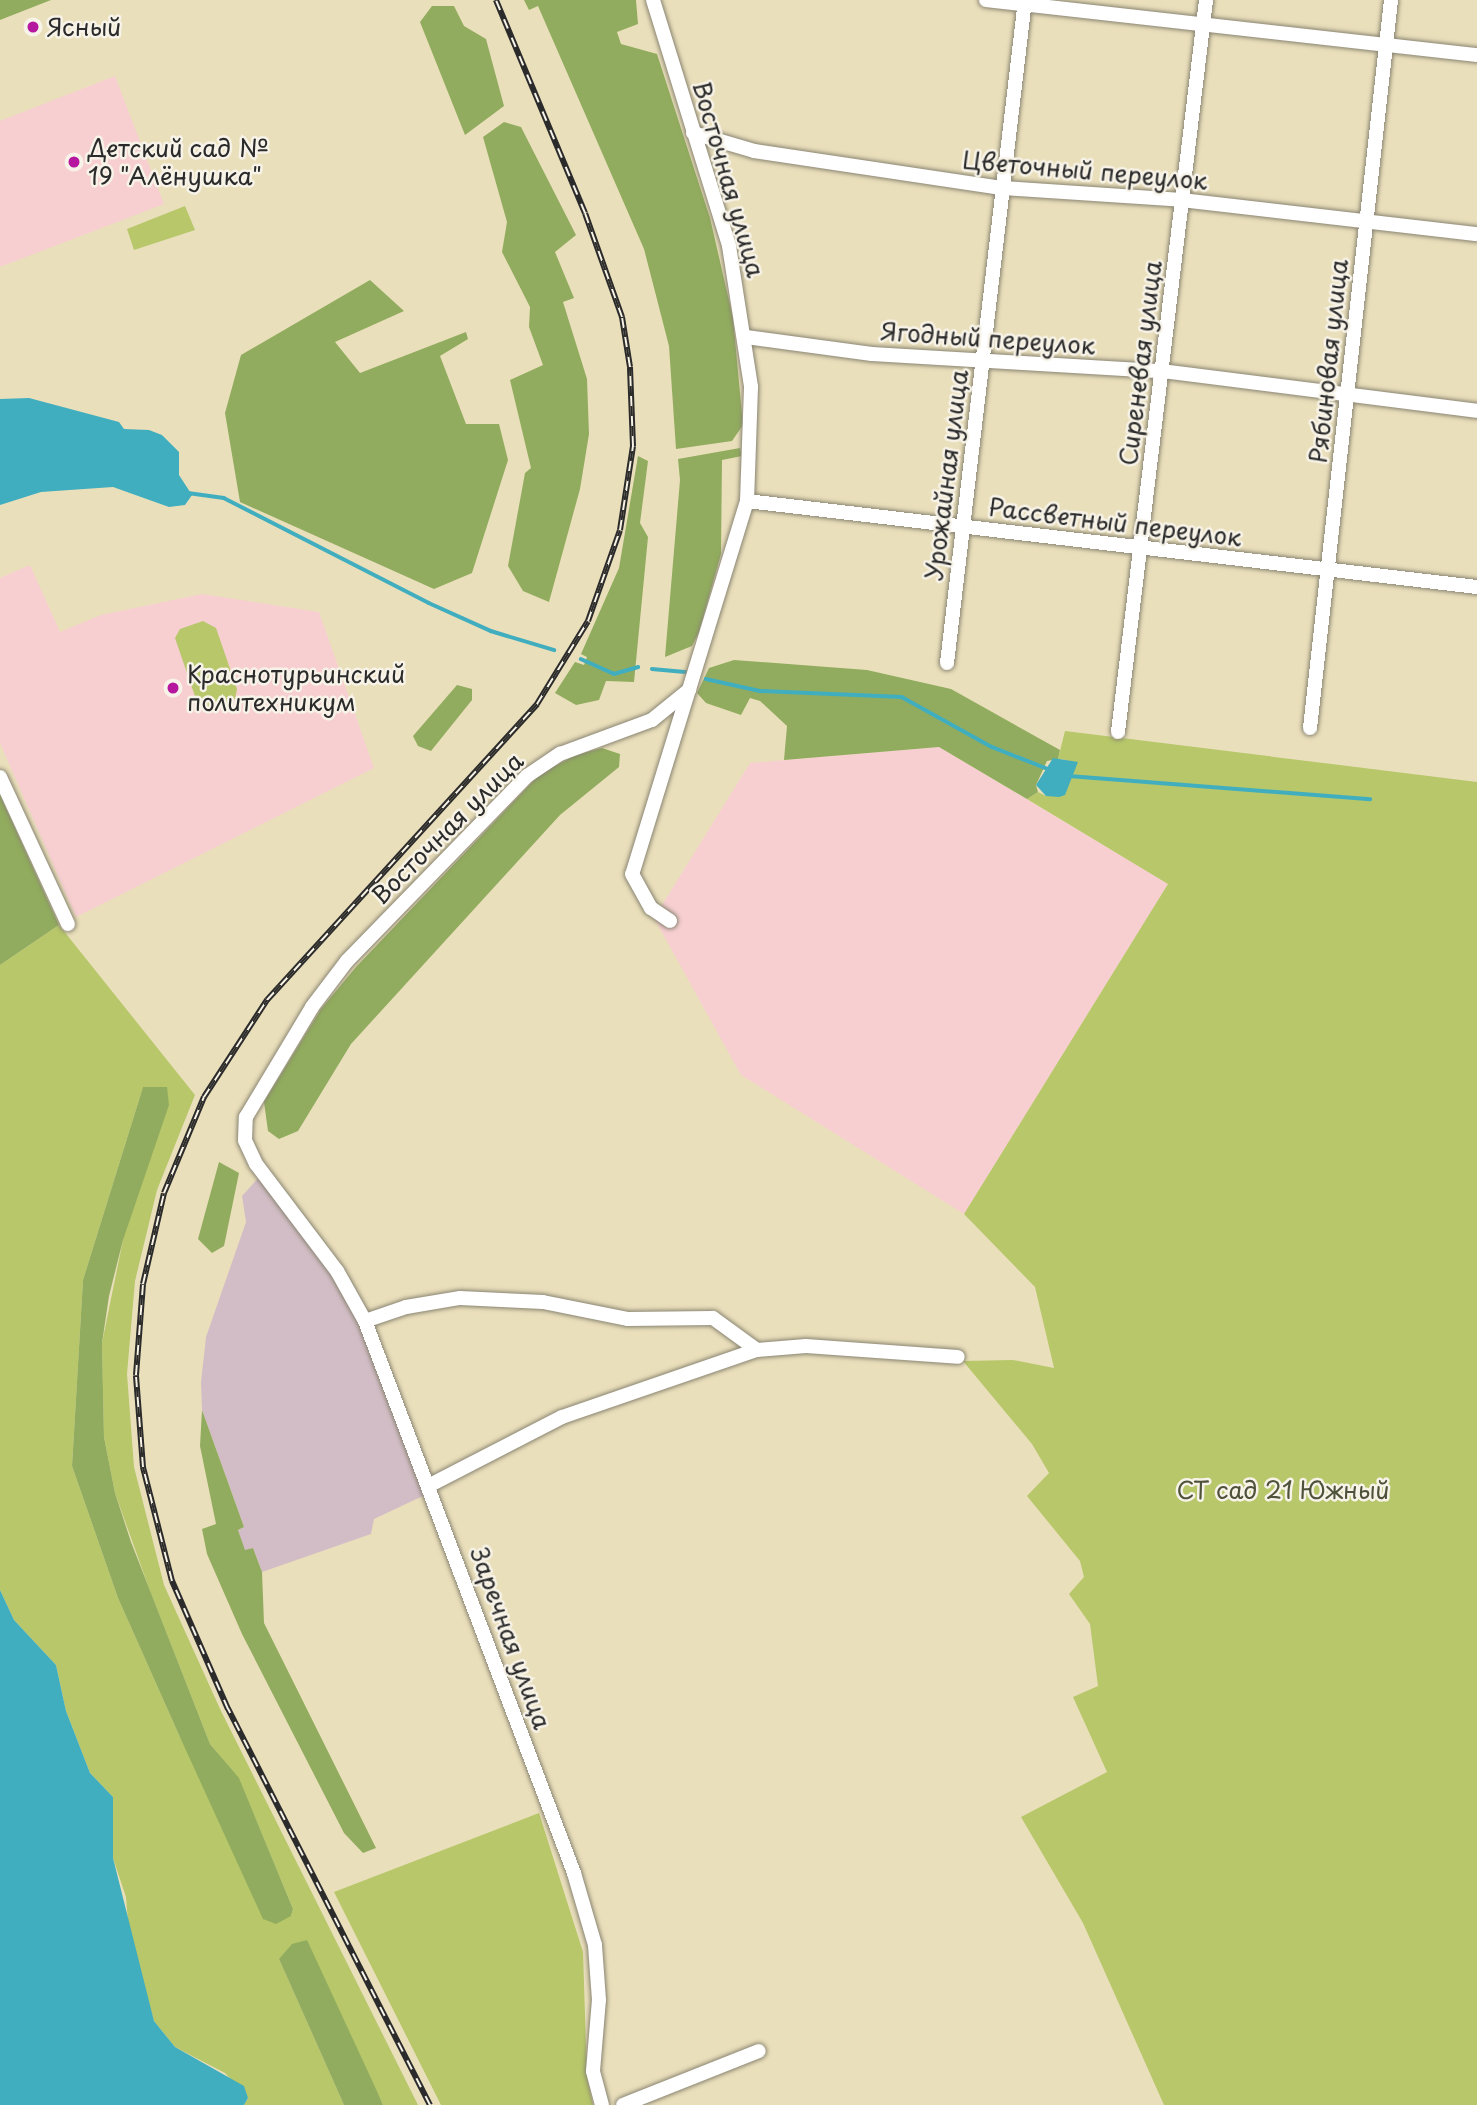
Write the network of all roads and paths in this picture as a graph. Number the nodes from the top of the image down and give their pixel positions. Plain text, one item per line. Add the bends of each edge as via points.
1 (653, 0) edge
2 (986, 0) edge
3 (1206, 0) edge
4 (1391, 0) edge
5 (1025, 2) edge
6 (1203, 23) junction
7 (1386, 45) junction
8 (1477, 55) edge
9 (693, 133) junction
10 (1003, 188) junction
11 (1182, 200) junction
12 (1367, 220) junction
13 (1477, 234) edge
14 (746, 337) junction
15 (982, 363) junction
16 (1162, 371) junction
17 (1347, 394) junction
18 (1477, 411) edge
19 (747, 501) junction
20 (963, 527) junction
21 (1140, 548) junction
22 (1328, 570) junction
23 (1477, 587) edge
24 (947, 663) dead end
25 (689, 690) junction
26 (1310, 728) dead end
27 (1118, 732) dead end
28 (0, 777) edge
29 (670, 921) dead end
30 (68, 924) dead end
31 (284, 1200) joint
32 (365, 1321) junction
33 (757, 1350) junction
34 (958, 1357) dead end
35 (430, 1485) junction
36 (759, 2051) dead end
37 (602, 2104) edge
38 (621, 2105) edge

1 - 9 street, Восточная улица
2 - 5 street
3 - 6 street, Сиреневая улица
4 - 7 street, Рябиновая улица
5 - 6 street
5 - 10 street, Урожайная улица
6 - 7 street
6 - 11 street, Сиреневая улица
7 - 8 street
7 - 12 street, Рябиновая улица
9 - 10 street, Цветочный переулок via 779,156
9 - 14 street, Восточная улица via 729,246
10 - 11 street, Цветочный переулок
10 - 15 street, Урожайная улица
11 - 12 street, Цветочный переулок
11 - 16 street, Сиреневая улица
12 - 13 street, Цветочный переулок
12 - 17 street, Рябиновая улица
14 - 15 street, Ягодный переулок
14 - 19 street, Восточная улица via 752,443
15 - 16 street, Ягодный переулок
15 - 20 street, Урожайная улица
16 - 17 street, Ягодный переулок
16 - 21 street, Сиреневая улица
17 - 18 street, Ягодный переулок
17 - 22 street, Рябиновая улица
19 - 20 street, Рассветный переулок
19 - 25 street, Восточная улица
20 - 21 street, Рассветный переулок
20 - 24 street, Урожайная улица
21 - 22 street, Рассветный переулок
21 - 27 street, Сиреневая улица
22 - 23 street, Рассветный переулок
22 - 26 street, Рябиновая улица
25 - 29 street via 632,874 651,908
25 - 31 street, Восточная улица via 652,720 560,754 527,776 347,961 312,1007 246,1117 246,1140 256,1164
28 - 30 street
31 - 32 street, Заречная улица via 337,1271
32 - 33 street via 406,1307 460,1298 543,1302 628,1319 713,1318
32 - 35 street, Заречная улица
33 - 34 street via 806,1346 942,1352
33 - 35 street via 562,1417
35 - 37 street, Заречная улица via 574,1873 595,1945 598,2000 593,2071
36 - 38 street, Заречная улица
37 - 38 street, Заречная улица

